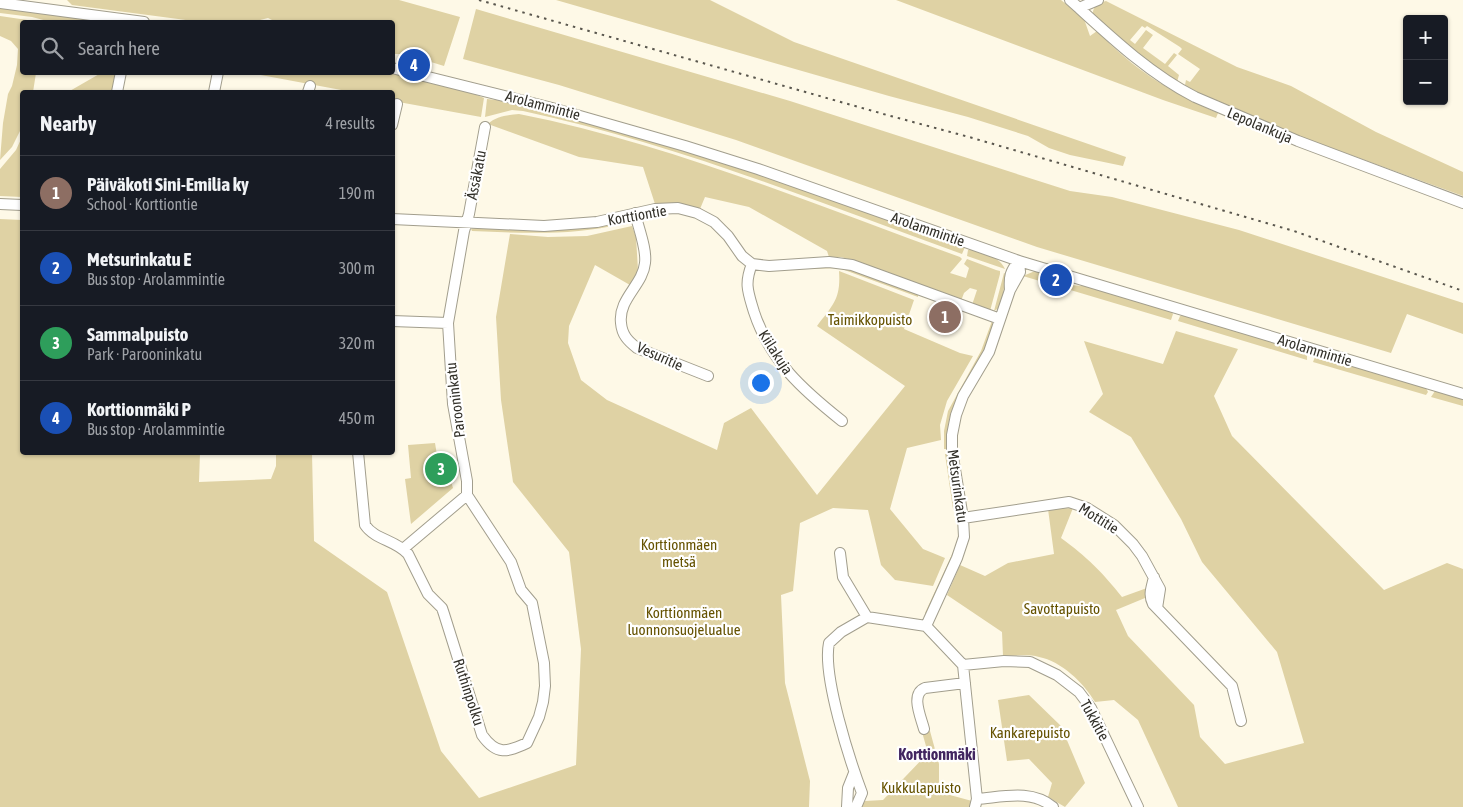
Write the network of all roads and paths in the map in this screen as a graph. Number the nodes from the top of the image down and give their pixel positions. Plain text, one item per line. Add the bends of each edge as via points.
1 (1070, 0) edge
2 (1098, 0) edge
3 (0, 3) edge
4 (1080, 8) junction
5 (129, 20) edge
6 (395, 69) edge
7 (120, 75) edge
8 (217, 75) edge
9 (117, 90) edge
10 (214, 90) edge
11 (397, 104) dead end
12 (395, 112) edge
13 (485, 127) dead end
14 (1463, 203) edge
15 (0, 204) edge
16 (20, 205) edge
17 (635, 213) junction
18 (395, 219) edge
19 (467, 222) junction
20 (1019, 261) junction
21 (752, 264) junction
22 (1000, 319) junction
23 (395, 321) edge
24 (448, 323) junction
25 (708, 376) dead end
26 (1463, 394) edge
27 (842, 421) dead end
28 (358, 455) edge
29 (467, 495) junction
30 (963, 518) junction
31 (403, 548) junction
32 (840, 553) dead end
33 (867, 617) junction
34 (926, 626) junction
35 (963, 665) junction
36 (965, 683) junction
37 (1241, 720) dead end
38 (924, 729) dead end
39 (854, 773) junction
40 (976, 803) edge
41 (847, 807) edge
42 (856, 807) edge
43 (1053, 807) edge
44 (1138, 807) edge

1 - 4 street, Lepolankuja
2 - 4 street
3 - 5 street
4 - 14 street, Lepolankuja via 1152,70 1181,90 1298,141
6 - 20 street, Arolammintie via 552,108 684,146
7 - 9 street
8 - 10 street
11 - 12 street
13 - 19 street, Ässäkatu
15 - 16 street
17 - 19 street, Korttiontie via 569,225
17 - 21 street, Korttiontie via 667,208 697,213 724,231
17 - 25 street, Vesuritie via 646,263 621,311 622,332 637,348
18 - 19 street, Korttiontie
19 - 24 street, Parooninkatu
20 - 22 street, Metsurinkatu via 1020,272
20 - 26 street, Arolammintie
21 - 22 street via 838,262 852,265
21 - 27 street, Kiilakuja via 746,287 767,343 789,375
22 - 30 street, Metsurinkatu via 989,352 959,406 954,424 952,451
23 - 24 street
24 - 29 street, Parooninkatu via 453,404
28 - 31 street via 365,525 372,533
29 - 31 street
29 - 31 street, Ruthinpolku via 511,562 521,590 532,603 544,663 545,686 539,717 527,743 504,751 487,742 482,735 442,608 428,594
30 - 34 street, Metsurinkatu via 961,548
30 - 37 street, Mottitie via 1073,502 1102,516 1124,534 1142,556 1154,577 1150,598 1157,608 1232,686
32 - 33 street via 844,577
33 - 34 street
33 - 39 street via 836,635 828,643 827,650 834,696
34 - 35 street
35 - 36 street
35 - 44 street, Tukkitie via 1030,662 1057,675 1079,692 1091,708
36 - 38 street via 920,690 917,699
36 - 40 street
39 - 41 street via 848,788
39 - 42 street via 862,793
40 - 43 street via 1027,796 1043,800

